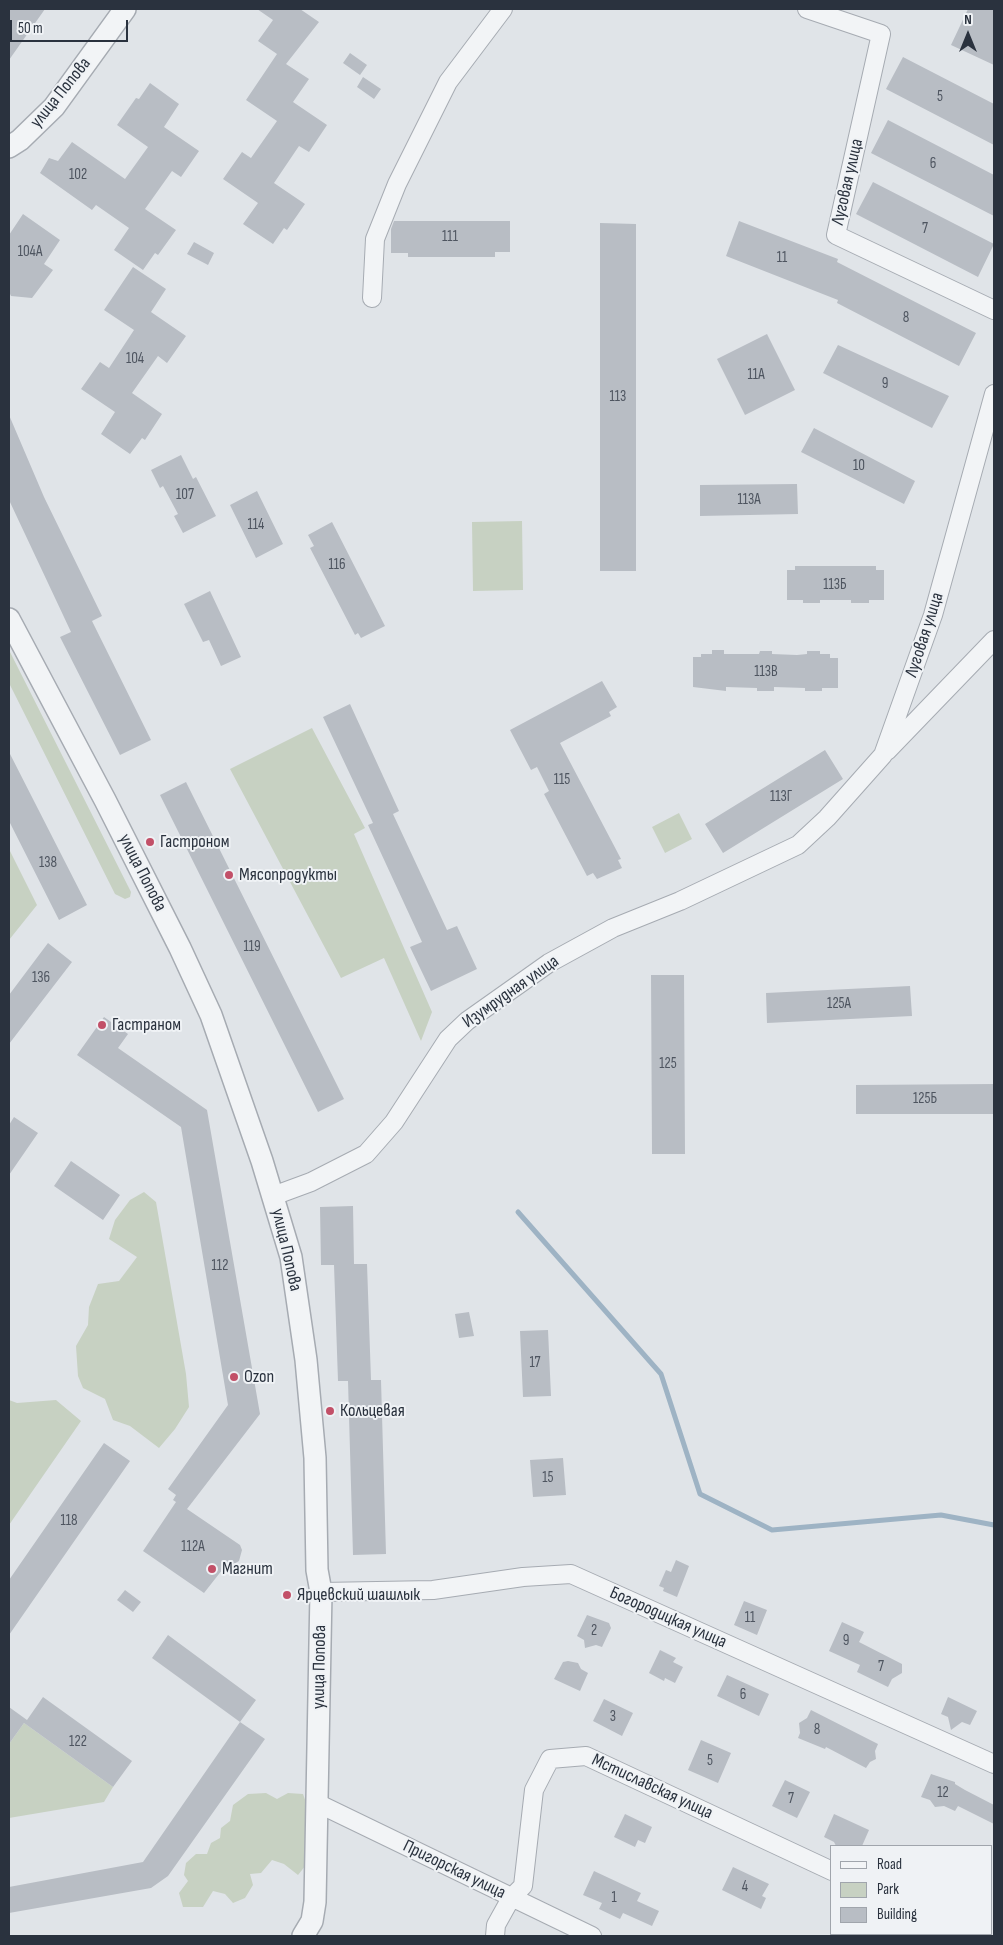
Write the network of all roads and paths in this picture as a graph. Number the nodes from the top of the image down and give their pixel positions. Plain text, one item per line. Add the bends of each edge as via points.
1 (125, 9) edge
2 (503, 9) edge
3 (807, 9) edge
4 (9, 146) edge
5 (372, 298) dead end
6 (994, 310) edge
7 (994, 394) edge
8 (9, 619) edge
9 (994, 640) edge
10 (883, 755) junction
11 (798, 845) joint
12 (273, 1196) junction
13 (321, 1592) junction
14 (994, 1764) edge
15 (317, 1803) junction
16 (830, 1870) edge
17 (512, 1898) junction
18 (303, 1936) edge
19 (494, 1936) edge
20 (592, 1936) edge

1 - 4 street, улица Попова via 54,107 20,140
2 - 5 street via 448,82 397,184 375,238
3 - 6 street, Луговая улица via 881,34 836,235
7 - 10 street, Луговая улица via 933,615
8 - 12 street, улица Попова via 212,1015
9 - 10 street
10 - 11 street, Луговая улица via 827,818
11 - 12 street, Изумрудная улица via 680,902 613,928 549,963 467,1021 448,1039 394,1122 366,1154 311,1182
12 - 13 street, улица Попова via 291,1257 306,1360 314,1458 317,1570
13 - 14 street, Богородицкая улица via 432,1590 522,1577 571,1574
13 - 15 street, улица Попова
15 - 17 street, Пригорская улица
15 - 18 street, улица Попова via 312,1921
16 - 17 street, Мстиславская улица via 586,1756 550,1759 534,1790 523,1886
17 - 19 street via 496,1925
17 - 20 street, Пригорская улица

